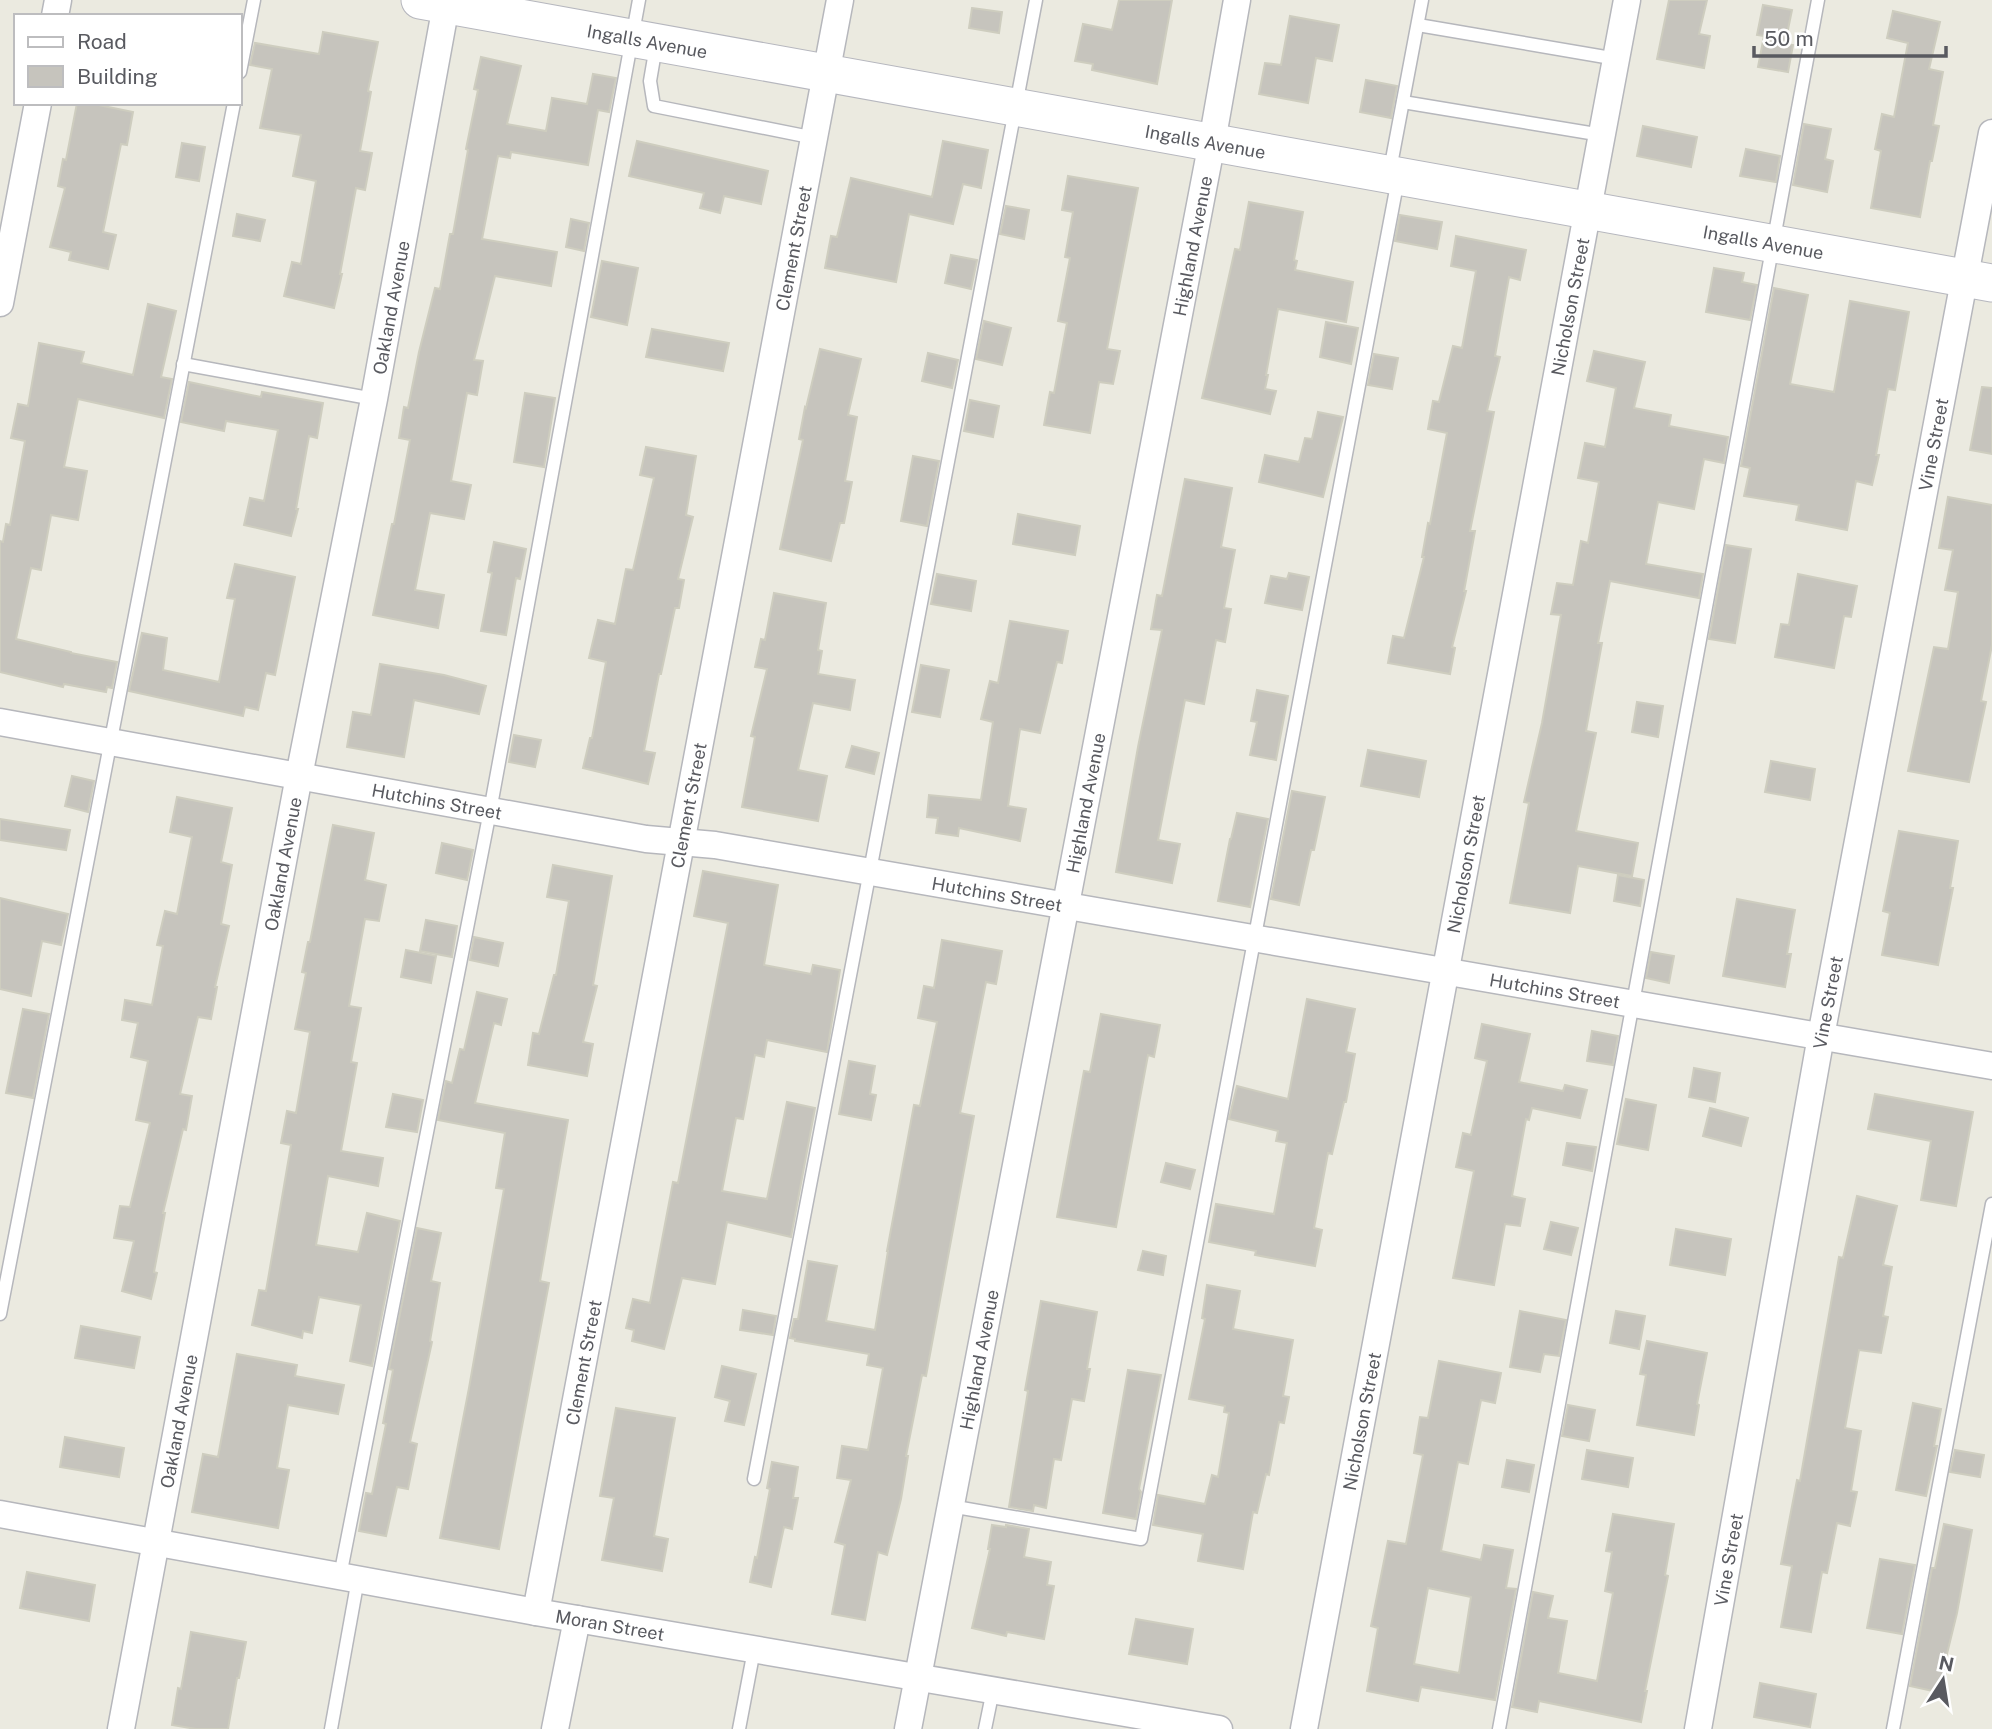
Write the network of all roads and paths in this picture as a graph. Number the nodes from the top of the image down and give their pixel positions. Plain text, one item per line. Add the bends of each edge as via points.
1 (254, 0) edge
2 (639, 0) edge
3 (840, 0) edge
4 (1036, 0) edge
5 (1237, 0) edge
6 (1422, 0) edge
7 (1627, 0) edge
8 (1818, 0) edge
9 (438, 2) edge
10 (1418, 25) junction
11 (644, 40) junction
12 (1616, 59) junction
13 (242, 62) edge
14 (827, 72) junction
15 (1403, 102) junction
16 (38, 105) edge
17 (234, 105) edge
18 (1017, 107) junction
19 (1992, 133) edge
20 (1602, 135) junction
21 (815, 138) junction
22 (1212, 142) junction
23 (1394, 175) junction
24 (1588, 210) junction
25 (1773, 243) junction
26 (1979, 281) edge
27 (0, 303) edge
28 (183, 364) junction
29 (374, 399) junction
30 (0, 722) edge
31 (110, 742) junction
32 (299, 776) junction
33 (490, 811) junction
34 (682, 842) junction
35 (869, 871) junction
36 (1066, 905) junction
37 (1254, 938) junction
38 (1445, 971) junction
39 (1632, 1003) junction
40 (1821, 1036) junction
41 (1992, 1066) edge
42 (1992, 1204) edge
43 (0, 1314) edge
44 (754, 1479) dead end
45 (949, 1506) junction
46 (0, 1514) edge
47 (155, 1542) junction
48 (349, 1578) junction
49 (536, 1612) junction
50 (577, 1619) junction
51 (754, 1650) junction
52 (916, 1677) junction
53 (993, 1690) junction
54 (121, 1729) edge
55 (331, 1729) edge
56 (555, 1729) edge
57 (739, 1729) edge
58 (908, 1729) edge
59 (985, 1729) edge
60 (1219, 1729) edge
61 (1304, 1729) edge
62 (1499, 1729) edge
63 (1698, 1729) edge
64 (1893, 1729) edge

1 - 13 lane
2 - 11 lane
3 - 14 street, Clement Street
4 - 18 lane
5 - 22 street, Highland Avenue
6 - 10 lane
7 - 12 street, Nicholson Street
8 - 25 lane
9 - 11 street, Ingalls Avenue
9 - 29 street, Oakland Avenue
10 - 12 lane
10 - 15 lane
11 - 14 street, Ingalls Avenue
11 - 21 lane via 654,106
11 - 33 lane
12 - 20 street, Nicholson Street
14 - 18 street, Ingalls Avenue
14 - 21 street, Clement Street
15 - 20 lane
15 - 23 lane
16 - 27 street
17 - 28 lane
18 - 22 street, Ingalls Avenue
18 - 35 lane
19 - 26 street, Vine Street
20 - 24 street, Nicholson Street
21 - 34 street, Clement Street
22 - 23 street, Ingalls Avenue
22 - 36 street, Highland Avenue
23 - 24 street, Ingalls Avenue
23 - 37 lane
24 - 25 street, Ingalls Avenue
24 - 38 street, Nicholson Street
25 - 26 street, Ingalls Avenue
25 - 39 lane
26 - 40 street, Vine Street
28 - 29 lane
28 - 31 lane
29 - 32 street, Oakland Avenue
30 - 31 street, Hutchins Street
31 - 32 street, Hutchins Street
31 - 43 lane
32 - 33 street, Hutchins Street
32 - 47 street, Oakland Avenue
33 - 34 street, Hutchins Street
33 - 48 lane
34 - 35 street, Hutchins Street
34 - 49 street, Clement Street
35 - 36 street, Hutchins Street
35 - 44 lane
36 - 37 street, Hutchins Street
36 - 45 street, Highland Avenue
37 - 38 street, Hutchins Street
37 - 45 lane via 1141,1539
38 - 39 street, Hutchins Street
38 - 61 street, Nicholson Street
39 - 40 street, Hutchins Street
39 - 62 lane
40 - 41 street, Hutchins Street
40 - 63 street, Vine Street
42 - 64 lane
45 - 52 street, Highland Avenue
46 - 47 street, Moran Street
47 - 48 street, Moran Street
47 - 54 street, Oakland Avenue
48 - 49 street, Moran Street
48 - 55 lane
49 - 50 street, Moran Street
50 - 51 street, Moran Street
50 - 56 street
51 - 52 street, Moran Street
51 - 57 lane
52 - 53 street, Moran Street
52 - 58 street, Highland Avenue
53 - 59 lane
53 - 60 street, Moran Street

